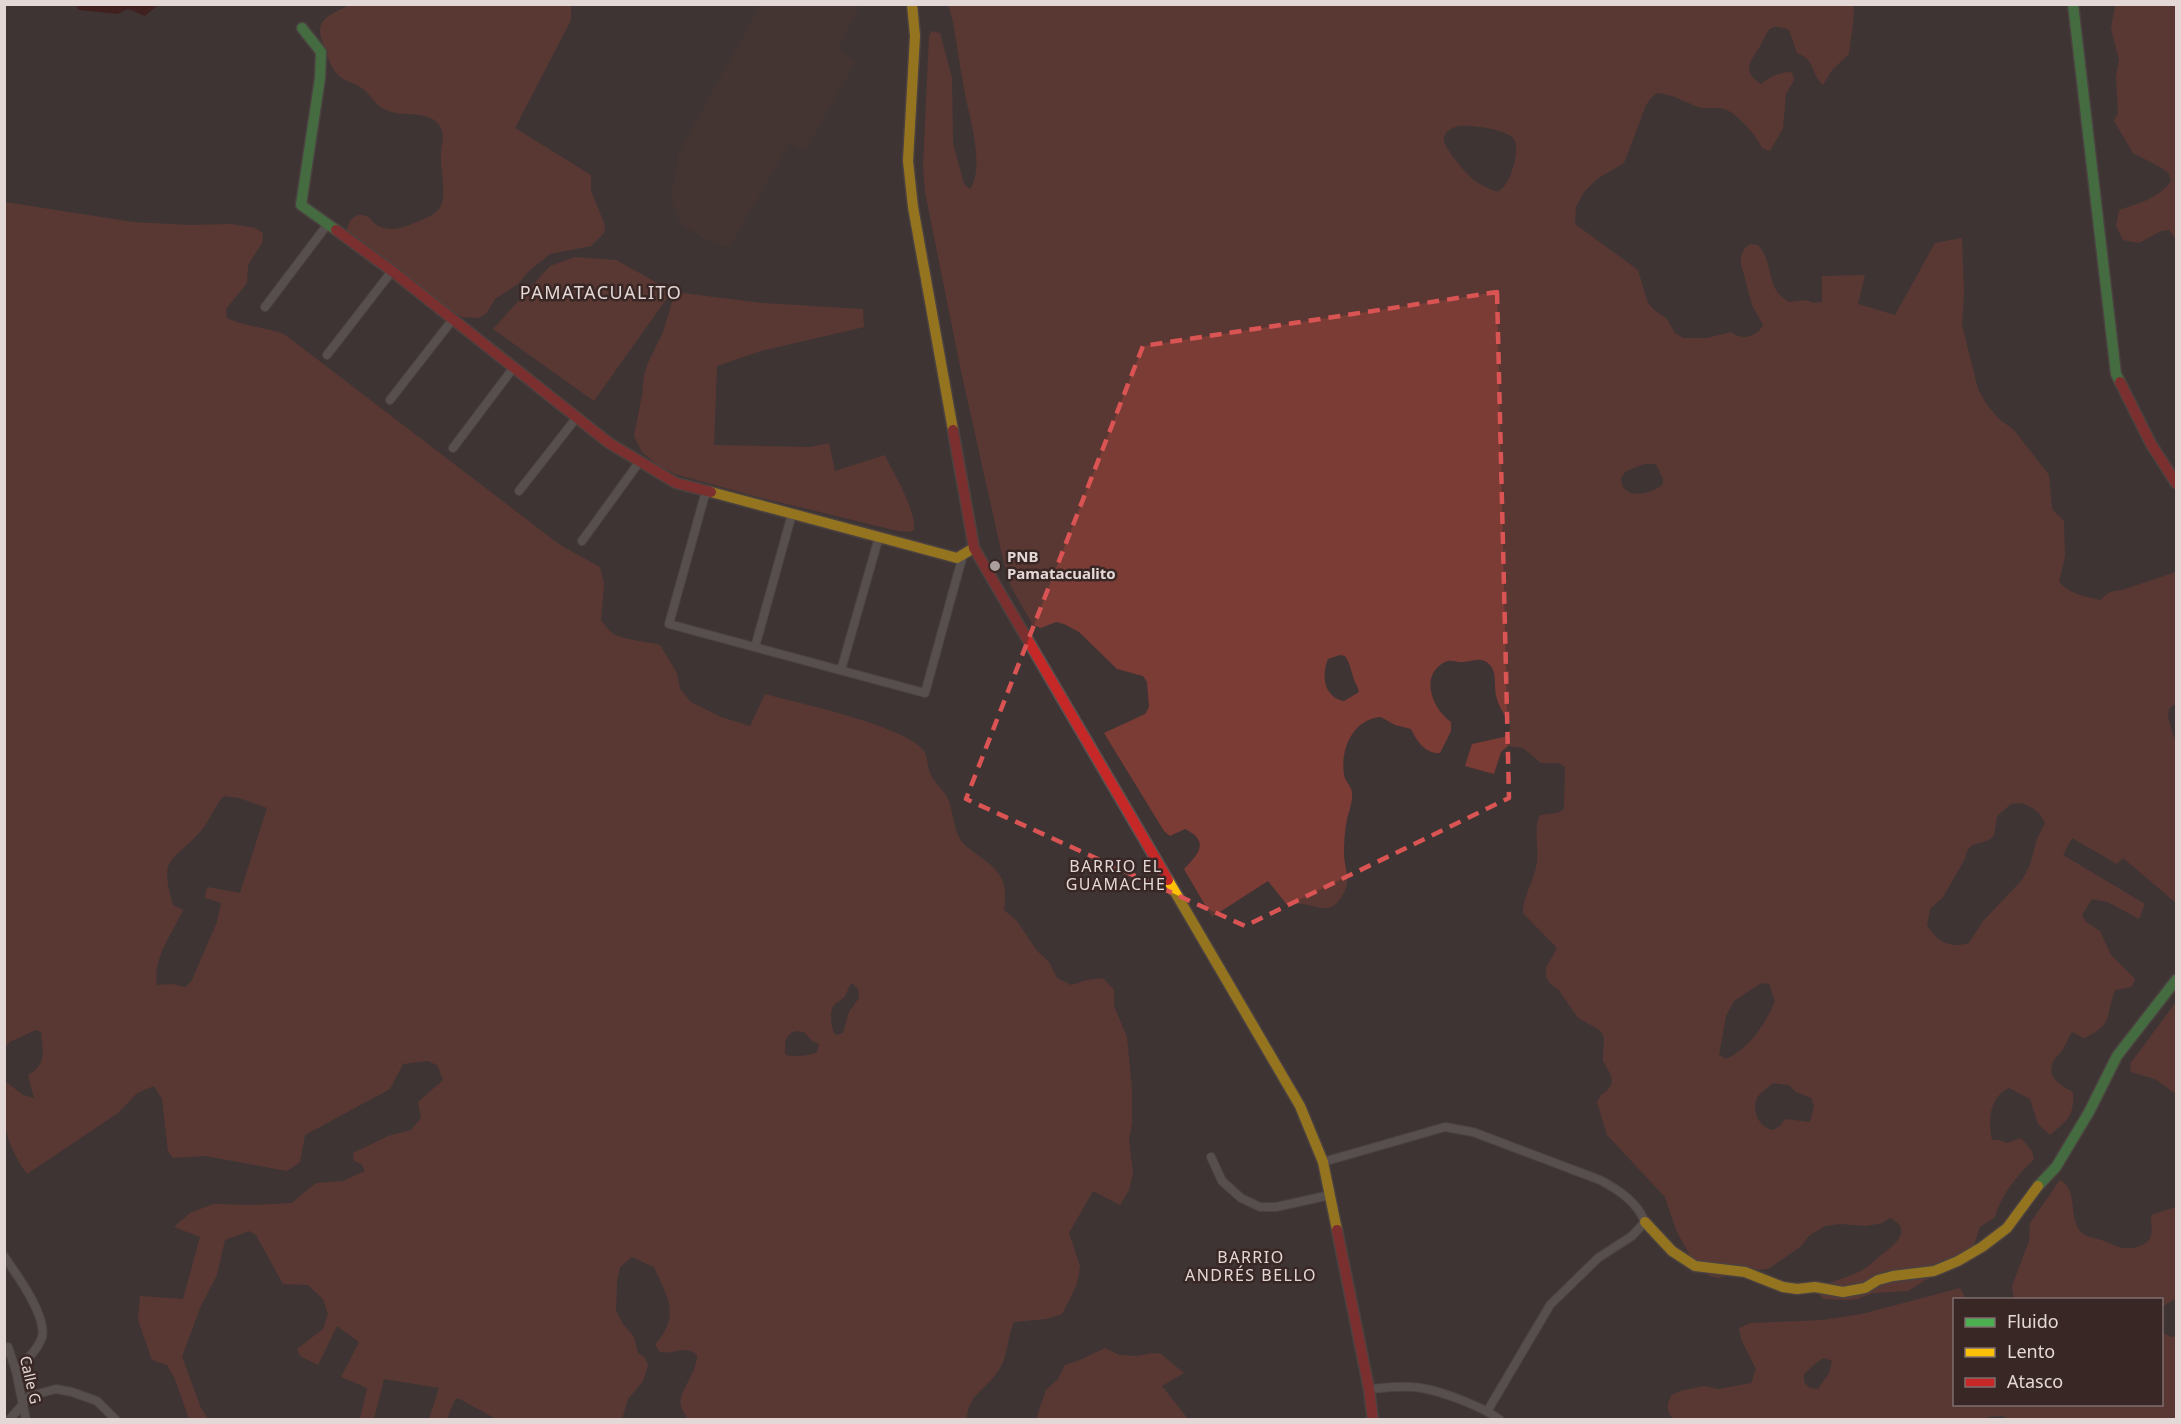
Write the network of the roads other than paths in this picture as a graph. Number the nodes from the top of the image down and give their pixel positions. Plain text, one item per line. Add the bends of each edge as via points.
1 (912, 4) edge
2 (2073, 4) edge
3 (302, 28) dead end
4 (327, 225) junction
5 (393, 271) junction
6 (265, 307) dead end
7 (453, 319) junction
8 (327, 355) dead end
9 (514, 367) junction
10 (390, 400) dead end
11 (577, 417) junction
12 (453, 448) dead end
13 (640, 461) junction
14 (2176, 483) edge
15 (519, 491) dead end
16 (706, 491) junction
17 (792, 514) junction
18 (879, 537) junction
19 (582, 541) dead end
20 (974, 548) junction
21 (963, 555) junction
22 (755, 647) junction
23 (841, 670) junction
24 (2176, 980) edge
25 (1211, 1157) dead end
26 (1323, 1162) junction
27 (1329, 1195) junction
28 (1645, 1222) junction
29 (4, 1256) edge
30 (8, 1347) dead end
31 (16, 1371) junction
32 (1370, 1389) junction
33 (22, 1405) junction
34 (1488, 1410) junction
35 (9, 1419) edge
36 (26, 1419) edge
37 (116, 1419) edge
38 (1373, 1419) edge
39 (1500, 1419) edge

1 - 20 main road via 915,36 908,161 913,207
2 - 14 main road via 2116,374 2133,413
3 - 4 main road via 321,51 301,205
4 - 5 main road
4 - 6 street
5 - 7 main road
5 - 8 street
7 - 9 main road
7 - 10 street
9 - 11 main road
9 - 12 street
11 - 13 main road
11 - 15 street
13 - 16 main road via 676,483
13 - 19 street
16 - 17 main road
16 - 22 street via 669,624
17 - 18 main road
17 - 22 street
18 - 21 main road via 957,558
18 - 23 street
20 - 21 main road
20 - 26 main road via 1300,1106
21 - 23 street via 926,693
22 - 23 street
24 - 28 main road via 2117,1056 2056,1167 2007,1228 1950,1264 1843,1292 1784,1287 1745,1272 1695,1266 1672,1251
25 - 27 street via 1222,1181 1241,1198 1260,1207
26 - 27 main road
26 - 28 street via 1445,1127 1473,1132 1600,1180 1641,1210
27 - 32 main road
28 - 34 street via 1632,1236 1598,1258 1550,1305
29 - 31 street via 34,1305 42,1335
30 - 31 street, Calle G
31 - 33 street, Calle G
32 - 34 street via 1413,1386
32 - 38 main road
33 - 35 street
33 - 36 street, Calle G
33 - 37 street via 30,1396 56,1389 97,1401
34 - 39 street

